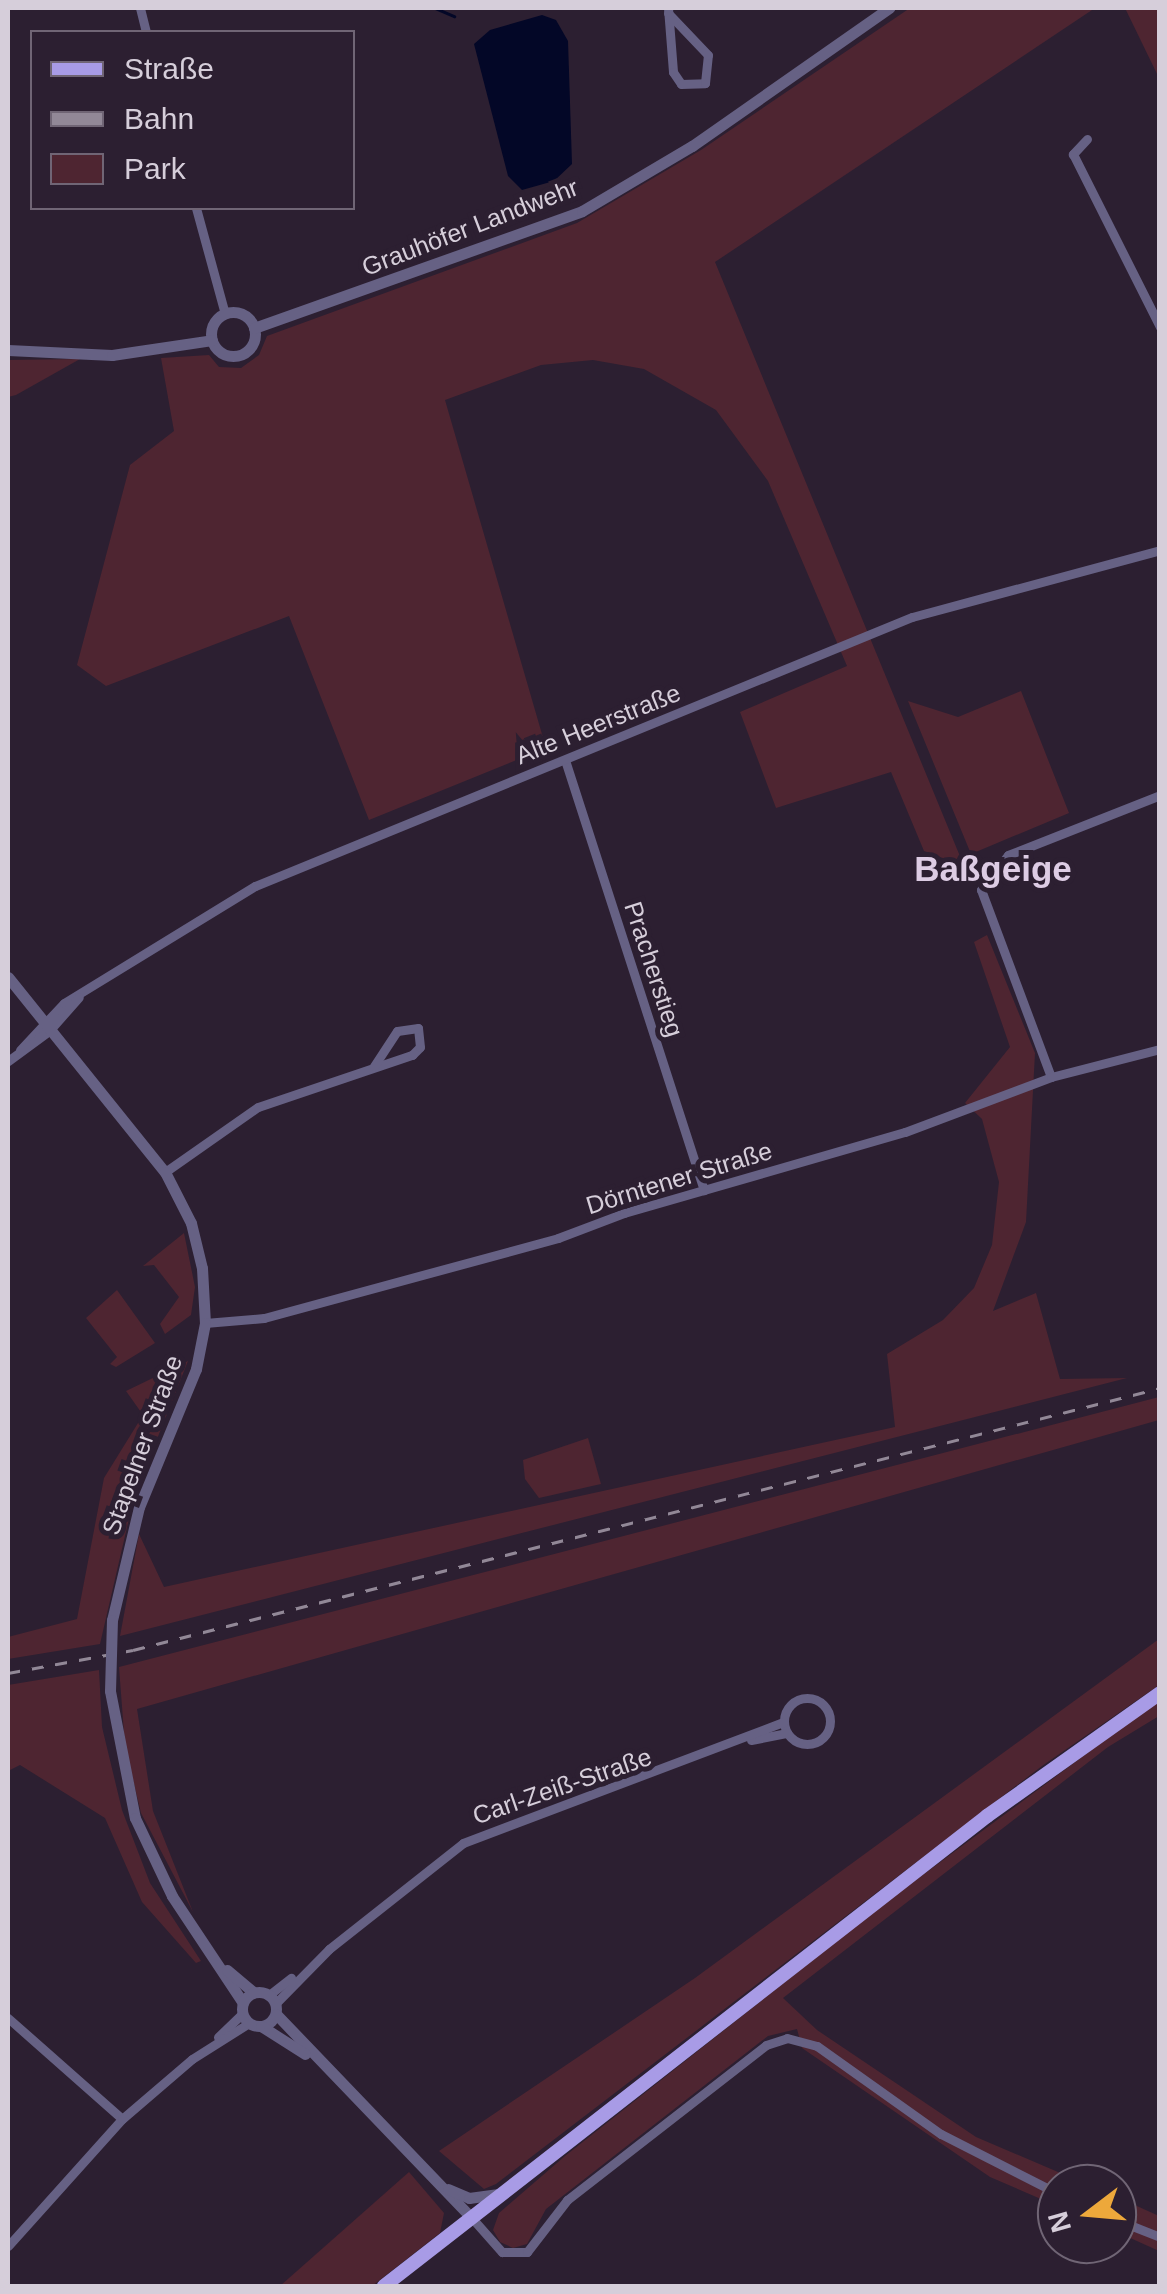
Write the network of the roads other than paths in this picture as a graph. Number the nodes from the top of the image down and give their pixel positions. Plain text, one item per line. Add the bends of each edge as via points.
1 (890, 8) edge
2 (668, 10) edge
3 (1087, 139) dead end
4 (197, 210) edge
5 (225, 314) junction
6 (1160, 327) edge
7 (254, 328) junction
8 (212, 340) junction
9 (8, 350) edge
10 (1160, 550) edge
11 (565, 760) junction
12 (1160, 795) edge
13 (8, 976) edge
14 (45, 1026) junction
15 (1160, 1049) edge
16 (8, 1062) edge
17 (374, 1066) junction
18 (1051, 1077) junction
19 (165, 1172) junction
20 (704, 1190) junction
21 (205, 1323) junction
22 (1160, 1693) edge
23 (785, 1728) junction
24 (220, 1964) junction
25 (254, 1993) junction
26 (273, 2004) junction
27 (249, 2016) junction
28 (8, 2018) edge
29 (313, 2059) junction
30 (122, 2120) junction
31 (1037, 2183) edge
32 (441, 2184) junction
33 (505, 2190) junction
34 (455, 2195) junction
35 (471, 2217) junction
36 (8, 2246) edge
37 (384, 2286) edge

1 - 7 street, Grauhöfer Landwehr via 692,146 582,211
2 - 2 street via 673,72 681,84 705,83 708,54
3 - 6 street via 1073,154
4 - 5 street
5 - 7 street via 242,314
5 - 8 street via 212,327
7 - 8 street via 252,344 236,355
8 - 9 street via 135,354
10 - 11 street, Alte Heerstraße via 912,617
11 - 14 street, Alte Heerstraße via 255,886 173,931
11 - 20 street, Pracherstieg
12 - 18 street via 1008,855 981,890
13 - 14 street, Stapelner Straße
14 - 16 street, Alte Heerstraße
14 - 19 street, Stapelner Straße
15 - 18 street, Dörntener Straße
17 - 17 street via 412,1055 420,1046 418,1028 397,1031
17 - 19 street via 258,1107
18 - 20 street, Dörntener Straße via 905,1132
19 - 21 street, Stapelner Straße via 197,1244
20 - 21 street, Dörntener Straße via 305,1308
21 - 24 street, Stapelner Straße, bridge via 196,1369 139,1508 112,1620 110,1690 135,1818 172,1896
22 - 33 main road via 988,1816
23 - 23 street via 800,1744 815,1743 827,1733 830,1716 818,1701 805,1698 789,1707
23 - 26 street, Carl-Zeiß-Straße via 463,1842 306,1969
24 - 25 street, Stapelner Straße
24 - 27 street, Stapelner Straße
25 - 26 street
25 - 27 street
26 - 27 street
26 - 29 street, Stapelner Straße
27 - 29 street, Stapelner Straße
27 - 30 street
28 - 30 street
29 - 32 street, Stapelner Straße
30 - 36 street
31 - 35 street via 940,2134 817,2046 787,2038 766,2045 567,2200 527,2252 502,2252
32 - 34 street
32 - 35 street, Stapelner Straße
33 - 34 street via 484,2198
33 - 35 main road
34 - 35 street
35 - 37 main road

